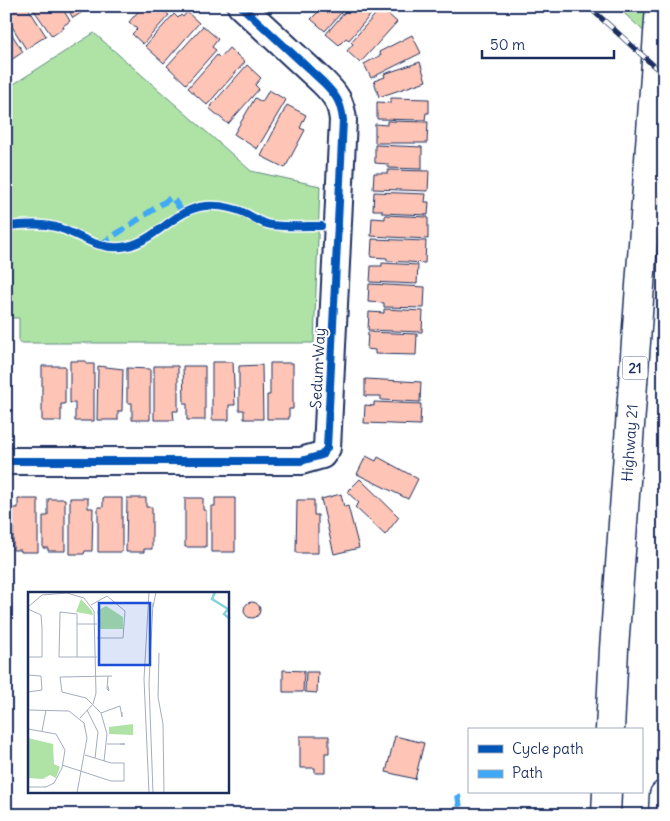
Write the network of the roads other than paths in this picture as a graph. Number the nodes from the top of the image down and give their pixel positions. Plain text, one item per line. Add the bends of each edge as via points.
1 (241, 6) edge
2 (660, 6) edge
3 (6, 461) edge
4 (610, 728) edge
5 (607, 794) edge
6 (664, 794) edge
7 (606, 815) edge
8 (663, 815) edge

1 - 3 street, Sedum Way via 334,93 342,107 327,448 322,455 301,461
2 - 4 main road, Highway 21 / 21
5 - 7 main road
6 - 8 main road

